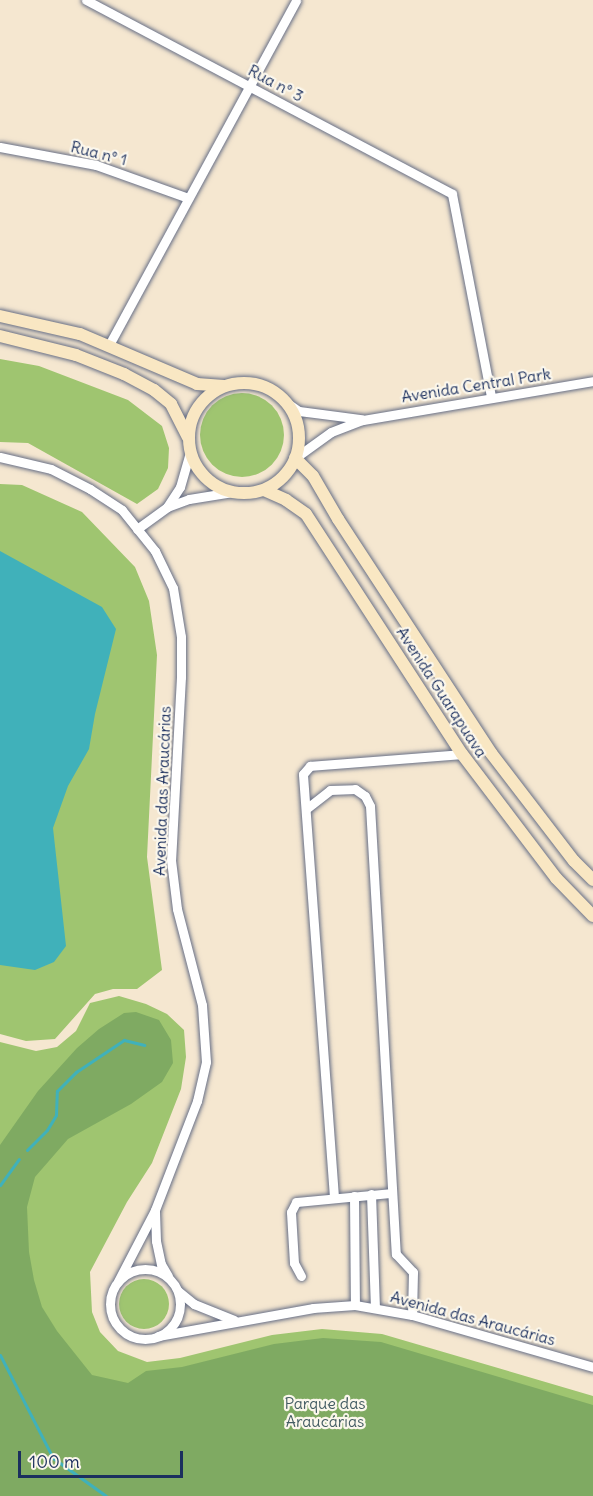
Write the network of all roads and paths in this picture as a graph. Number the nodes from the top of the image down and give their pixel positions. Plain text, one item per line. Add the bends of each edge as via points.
1 (86, 0) edge
2 (296, 0) edge
3 (250, 85) junction
4 (0, 147) edge
5 (188, 198) junction
6 (0, 316) edge
7 (0, 336) edge
8 (110, 345) junction
9 (593, 381) edge
10 (225, 386) junction
11 (491, 397) junction
12 (283, 400) junction
13 (363, 420) junction
14 (188, 437) junction
15 (190, 452) junction
16 (0, 457) edge
17 (295, 458) junction
18 (264, 490) junction
19 (232, 492) junction
20 (167, 507) junction
21 (137, 529) junction
22 (462, 754) junction
23 (306, 809) junction
24 (593, 880) edge
25 (593, 916) edge
26 (391, 1193) junction
27 (371, 1194) junction
28 (354, 1196) junction
29 (334, 1197) junction
30 (155, 1210) junction
31 (373, 1267) junction
32 (356, 1268) junction
33 (301, 1276) dead end
34 (118, 1281) junction
35 (171, 1281) junction
36 (177, 1290) junction
37 (355, 1305) junction
38 (375, 1307) junction
39 (412, 1315) junction
40 (236, 1321) junction
41 (158, 1336) junction
42 (593, 1367) edge

1 - 3 street, Rua nº 3
2 - 3 street
3 - 5 street
3 - 11 street, Rua nº 3 via 452,194
4 - 5 street, Rua nº 1 via 96,165
5 - 8 street
6 - 8 street
7 - 14 street via 76,355 154,390 171,404
8 - 10 street via 196,384
9 - 11 street, Avenida Central Park
10 - 12 street via 256,384
10 - 14 street via 199,406
11 - 13 street, Avenida Central Park
12 - 13 street via 299,411
12 - 17 street via 297,427
13 - 17 street via 331,432
14 - 15 street
15 - 19 street via 206,478
15 - 20 street via 180,487
16 - 21 street, Avenida das Araucárias via 51,469 90,489 122,510
17 - 18 street via 277,482
17 - 24 street, Avenida Guarapuava via 313,476 491,753
18 - 19 street
18 - 22 street, Avenida Guarapuava via 306,514
19 - 20 street
20 - 21 street
21 - 30 street, Avenida das Araucárias via 154,551 173,588 181,637 171,860 177,909 206,1034 206,1062 197,1101
22 - 23 street via 310,766 303,774
22 - 25 street, Avenida Guarapuava via 556,878
23 - 26 street via 330,790 355,789 370,806
23 - 29 street
26 - 27 street
26 - 39 street via 396,1254 413,1272
27 - 28 street
27 - 31 street
28 - 29 street
28 - 32 street
29 - 33 street via 302,1199 292,1206 294,1263
30 - 34 street, Avenida das Araucárias
30 - 35 street, Avenida das Araucárias via 161,1264
31 - 32 street
31 - 38 street
32 - 37 street
34 - 35 street via 138,1269 151,1269
34 - 41 street, Avenida das Araucárias via 110,1303 118,1326 136,1338
35 - 36 street, Avenida das Araucárias
36 - 40 street, Avenida das Araucárias via 194,1304
36 - 41 street via 179,1312
37 - 38 street, Avenida das Araucárias
37 - 40 street, Avenida das Araucárias
38 - 39 street, Avenida das Araucárias
39 - 42 street, Avenida das Araucárias
40 - 41 street, Avenida das Araucárias

